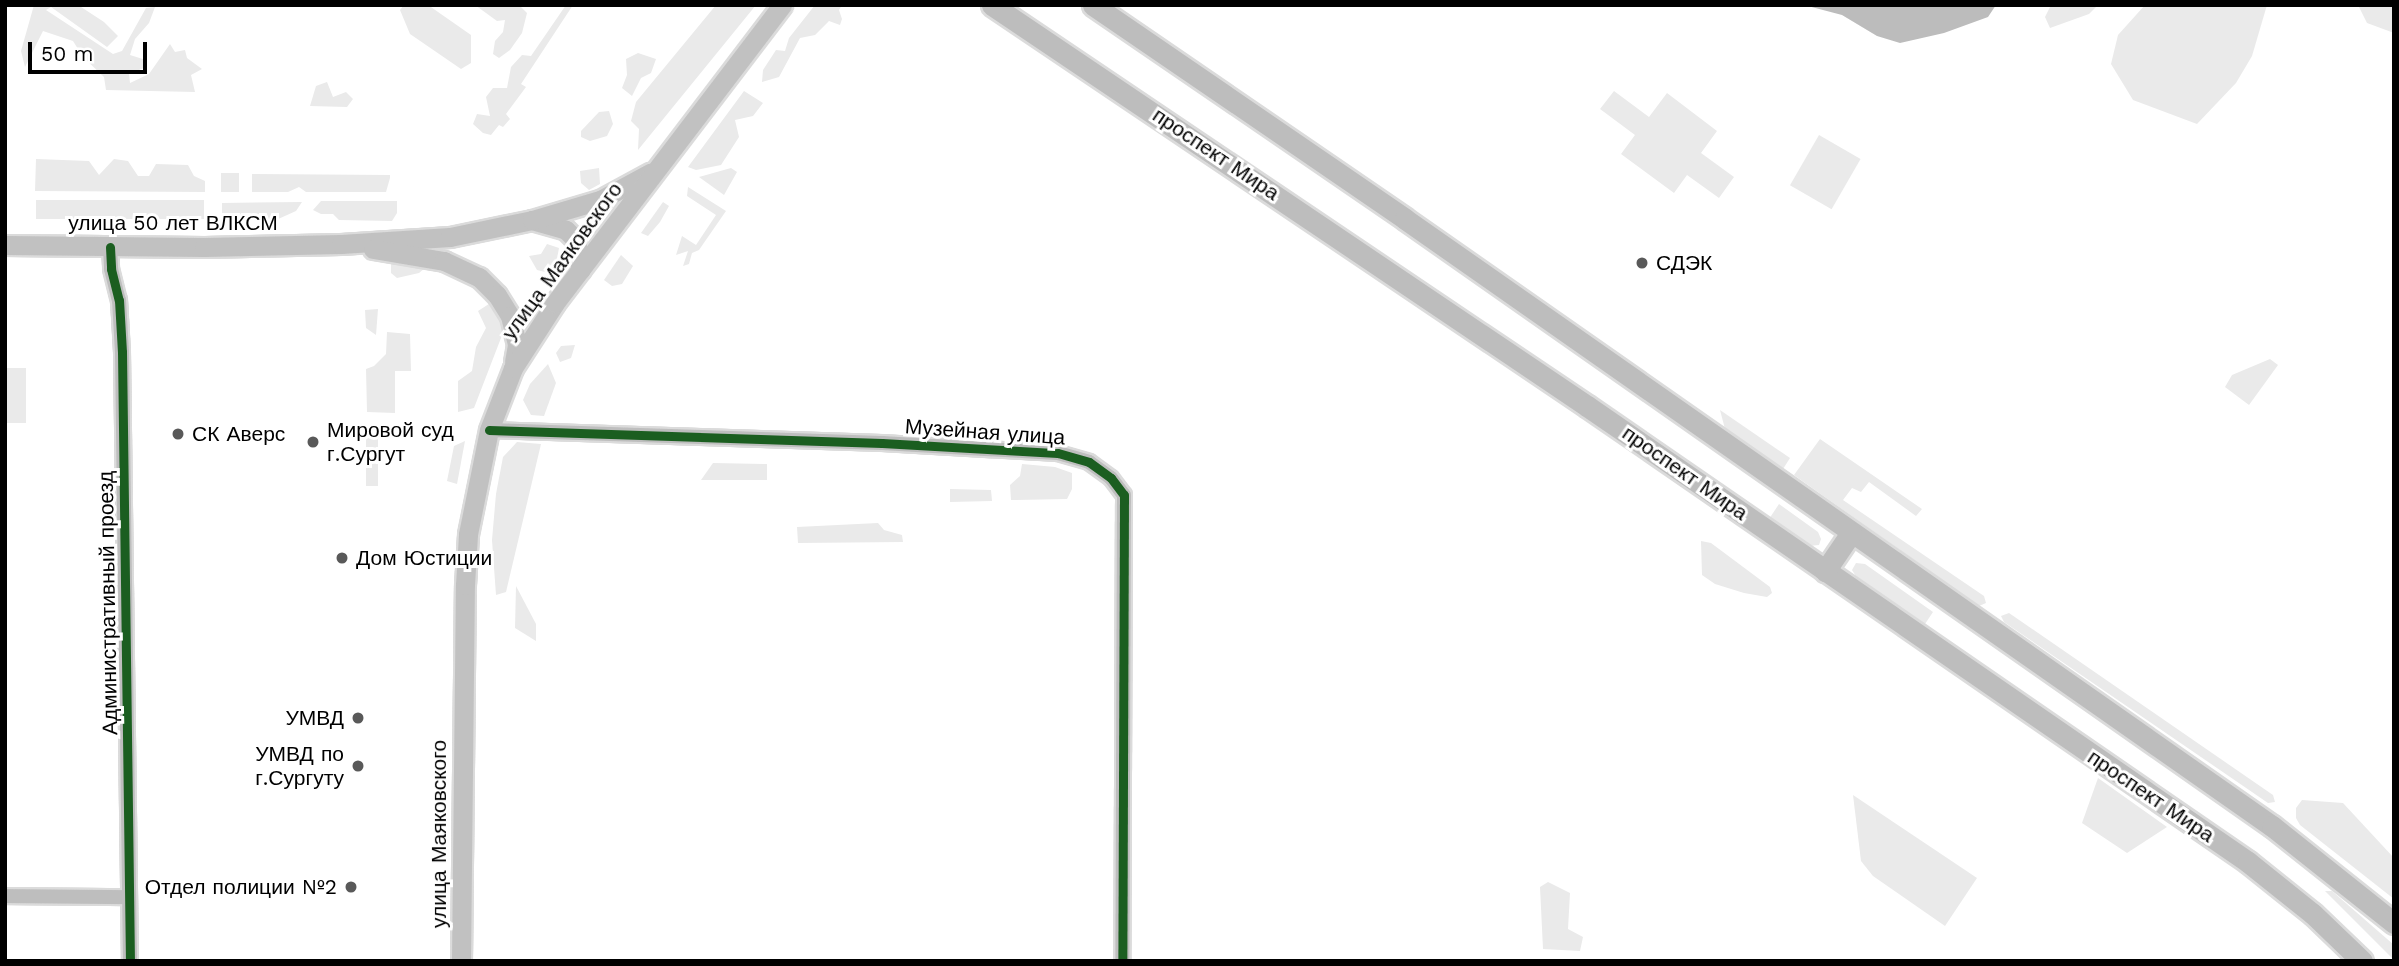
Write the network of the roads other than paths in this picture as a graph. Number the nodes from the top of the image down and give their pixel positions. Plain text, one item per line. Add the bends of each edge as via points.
1 (782, 5) edge
2 (992, 5) edge
3 (1093, 5) edge
4 (661, 166) junction
5 (532, 220) junction
6 (341, 244) junction
7 (5, 245) edge
8 (110, 247) junction
9 (581, 270) junction
10 (513, 368) junction
11 (489, 430) junction
12 (1851, 533) junction
13 (1825, 571) junction
14 (5, 897) edge
15 (129, 897) junction
16 (2394, 923) edge
17 (130, 961) edge
18 (461, 961) edge
19 (1122, 961) edge
20 (2362, 961) edge

1 - 4 main road, улица Маяковского
2 - 13 main road, проспект Мира
3 - 12 main road, проспект Мира
4 - 5 main road, улица 50 лет ВЛКСМ via 600,201
4 - 9 main road, улица Маяковского
5 - 6 main road, улица 50 лет ВЛКСМ via 450,237
5 - 9 main road, улица 50 лет ВЛКСМ via 566,230 576,240
6 - 8 main road, улица 50 лет ВЛКСМ
6 - 10 main road, улица 50 лет ВЛКСМ via 444,261 480,277 510,316 517,345
7 - 8 main road, улица 50 лет ВЛКСМ
8 - 15 street, Административный проезд via 122,352
9 - 10 main road, улица Маяковского
10 - 11 main road, улица Маяковского
11 - 18 main road, улица Маяковского via 468,534 465,585
11 - 19 street, Музейная улица via 1058,453 1089,461 1111,478 1124,495
12 - 13 main road
12 - 16 main road, проспект Мира via 2272,827
13 - 20 main road, проспект Мира via 2248,862
14 - 15 street
15 - 17 street, Административный проезд

